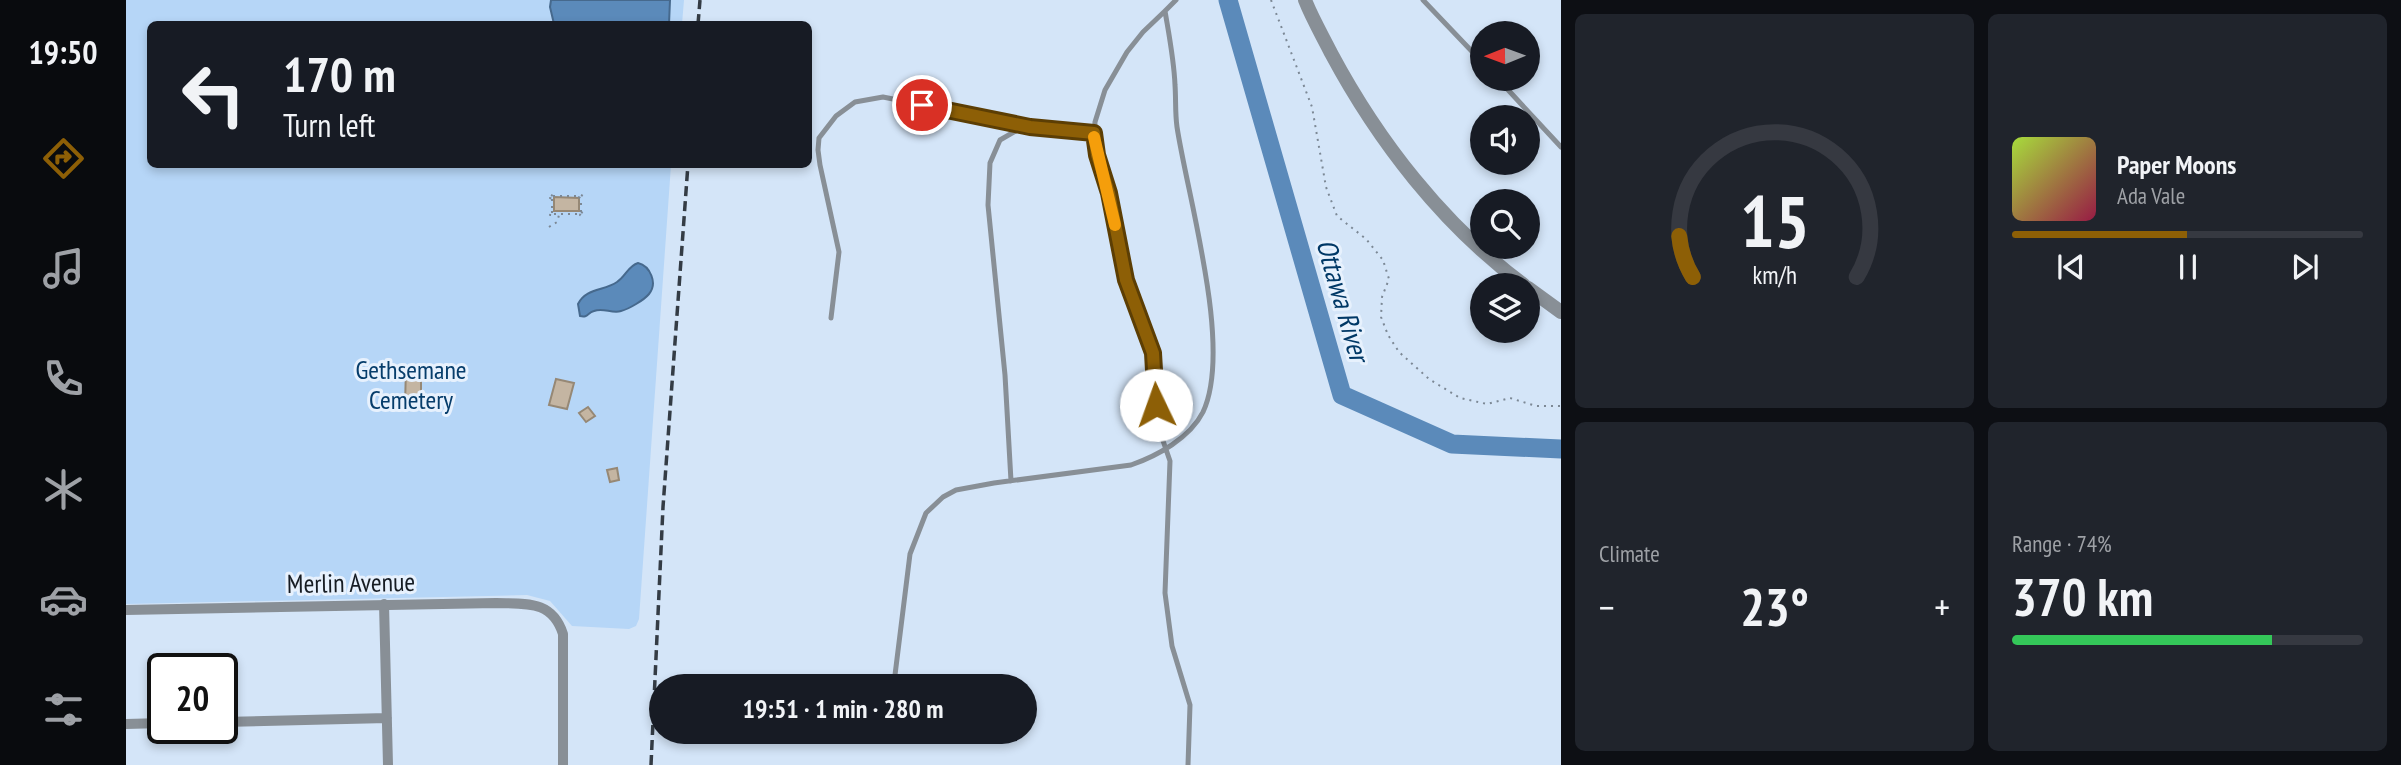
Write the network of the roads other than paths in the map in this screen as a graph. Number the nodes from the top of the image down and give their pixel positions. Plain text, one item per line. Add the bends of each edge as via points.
1 (1176, 0) edge
2 (1305, 0) edge
3 (1423, 0) edge
4 (1165, 10) junction
5 (1470, 49) edge
6 (1509, 91) edge
7 (1030, 127) junction
8 (1094, 133) junction
9 (1561, 147) edge
10 (1510, 273) edge
11 (1540, 297) edge
12 (1561, 312) edge
13 (831, 318) dead end
14 (1165, 448) junction
15 (1011, 481) junction
16 (384, 604) junction
17 (126, 610) edge
18 (895, 674) edge
19 (387, 718) junction
20 (238, 722) edge
21 (147, 723) edge
22 (126, 724) edge
23 (388, 765) edge
24 (563, 765) edge
25 (1188, 765) edge

1 - 4 lane
2 - 10 street via 1348,84 1398,158 1435,203
3 - 5 lane
4 - 8 lane via 1127,52 1105,90
4 - 14 lane via 1177,123 1207,287 1213,356 1202,413
6 - 9 lane
7 - 8 lane
7 - 13 lane via 883,97 855,102 836,116 819,138 818,150 839,252
7 - 15 lane via 1000,140 988,182
8 - 14 lane via 1126,280 1153,353 1156,405
11 - 12 street
14 - 15 lane via 1131,465
14 - 25 lane via 1170,461 1165,593 1172,646 1190,705
15 - 18 lane via 956,490 926,513 911,554
16 - 17 street, Merlin Avenue
16 - 19 street
16 - 24 street, Merlin Avenue via 524,604 555,616 563,634
19 - 20 street
19 - 23 street
21 - 22 street

